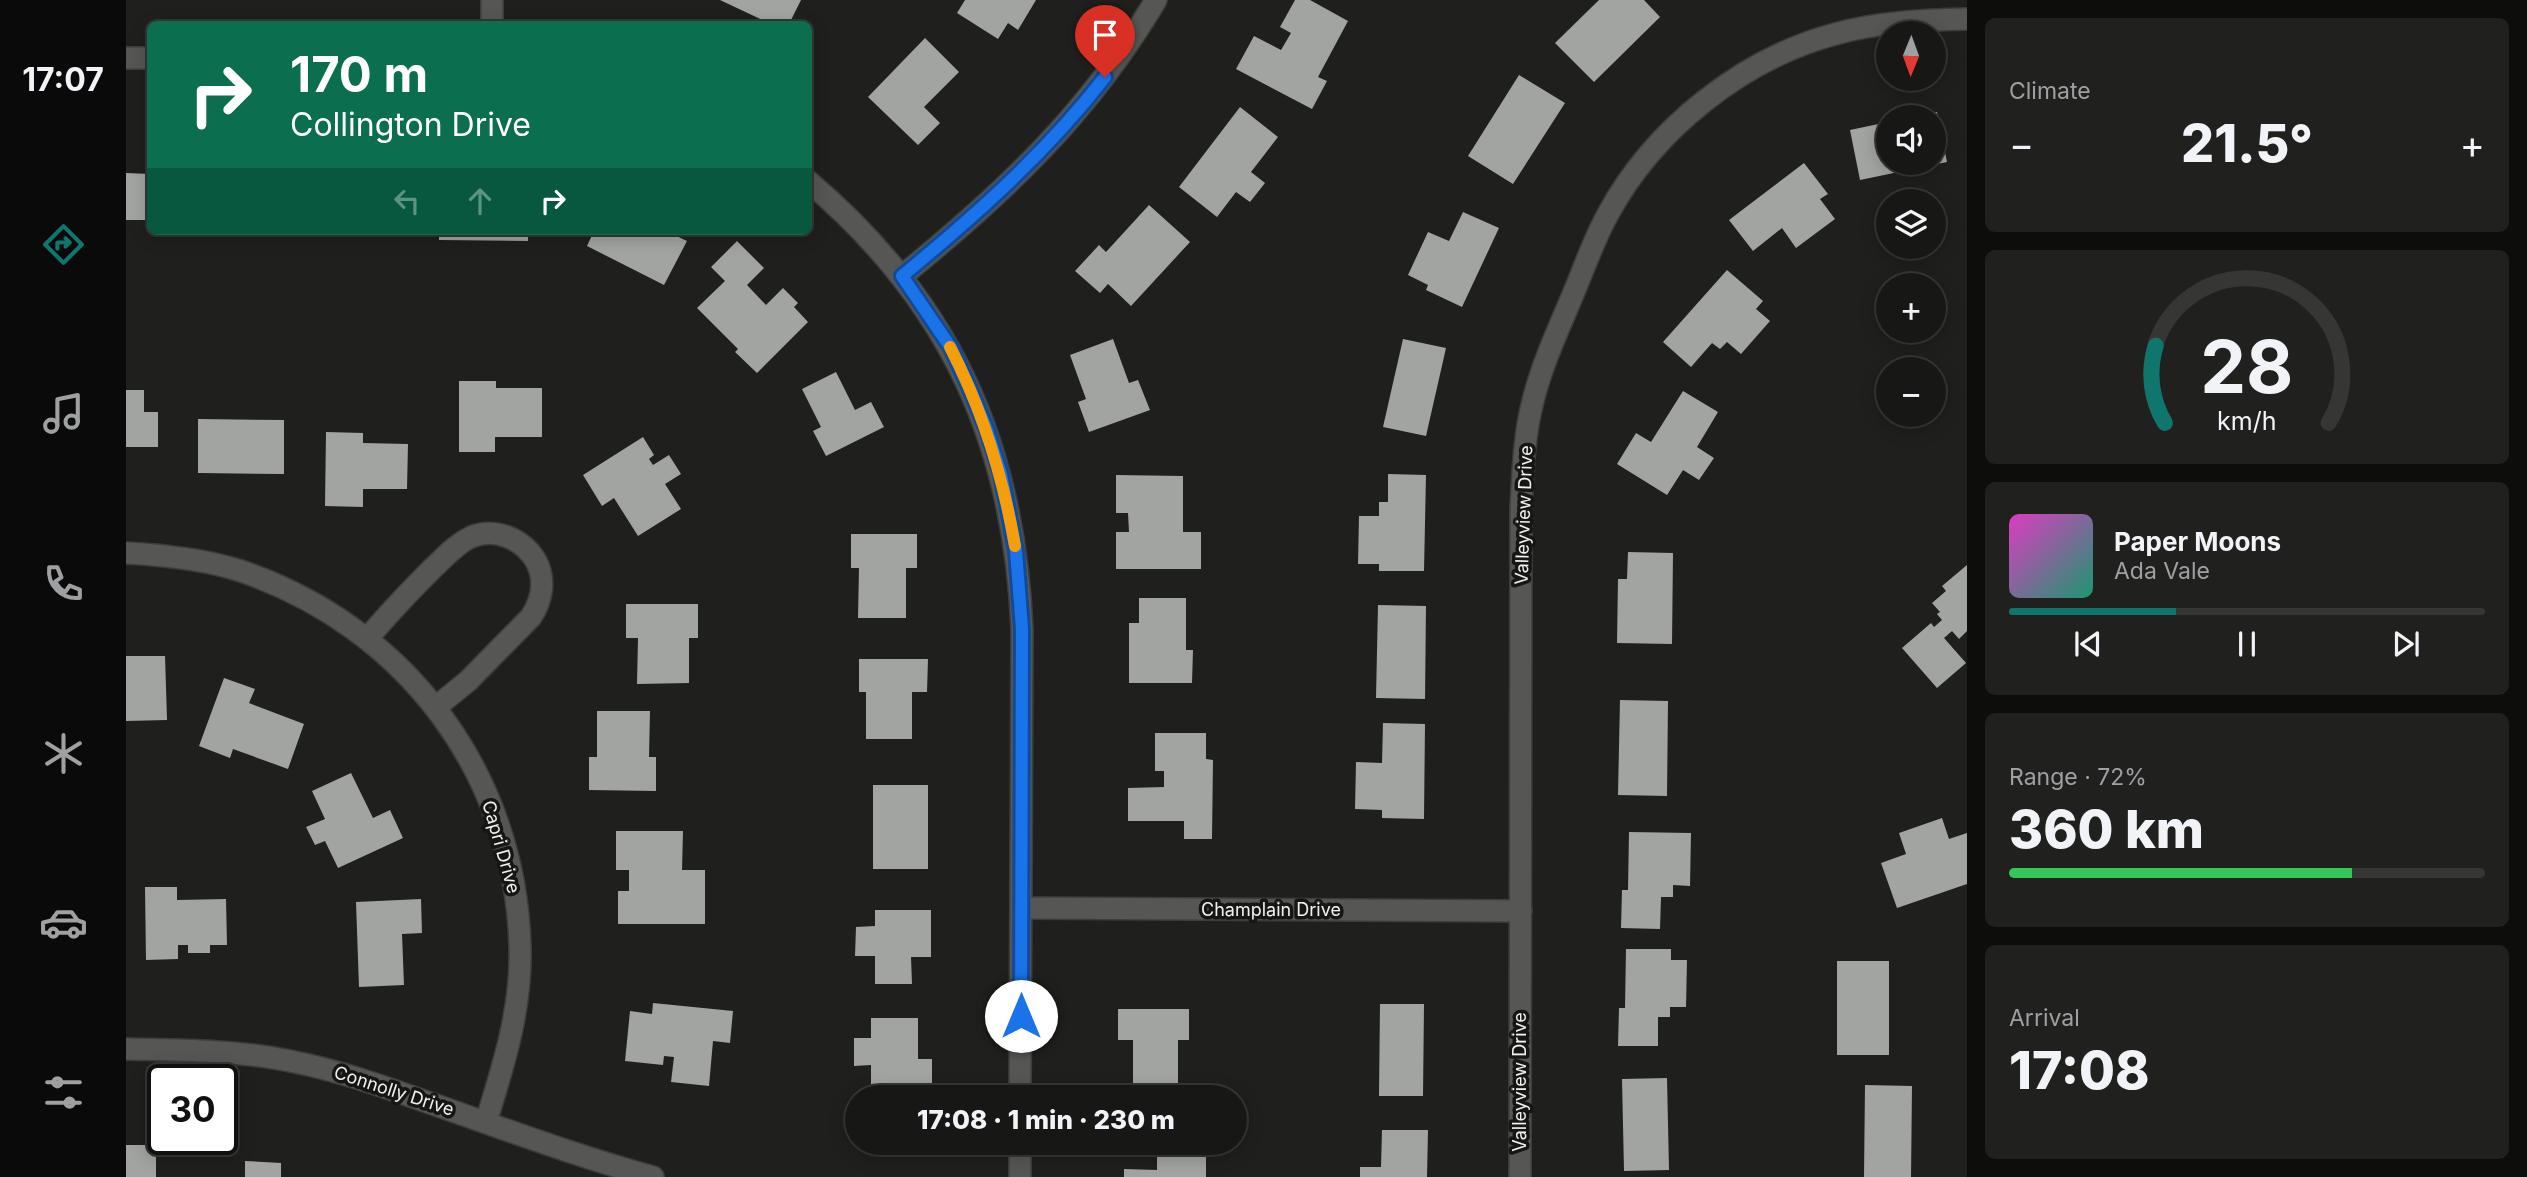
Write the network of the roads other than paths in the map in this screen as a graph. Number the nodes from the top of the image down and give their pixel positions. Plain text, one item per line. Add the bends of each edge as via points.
1 (492, 0) edge
2 (1156, 0) edge
3 (1967, 19) edge
4 (492, 21) edge
5 (126, 58) edge
6 (147, 58) edge
7 (812, 184) edge
8 (902, 276) junction
9 (126, 553) edge
10 (366, 639) junction
11 (436, 707) junction
12 (1021, 908) junction
13 (1521, 911) junction
14 (126, 1049) edge
15 (1020, 1085) edge
16 (486, 1122) junction
17 (1020, 1155) edge
18 (653, 1177) edge
19 (1020, 1177) edge
20 (1520, 1177) edge

1 - 4 street
2 - 8 street via 1105,77 1043,151
3 - 13 street, Valleyview Drive via 1901,22 1835,34 1778,56 1704,102 1656,147 1608,215 1547,359 1524,454
5 - 6 street
7 - 8 street
8 - 12 street via 951,348 970,389 1010,514 1022,629
9 - 10 street, Capri Drive via 239,570 315,603
10 - 11 street, Capri Drive
10 - 11 street via 456,545 482,534 503,535 527,549 541,575 539,605 468,681
11 - 16 street, Capri Drive via 481,779 509,861 517,904 520,958 513,1032
12 - 13 street, Champlain Drive
12 - 15 street
13 - 20 street, Valleyview Drive
14 - 16 street, Connolly Drive via 222,1051 289,1061 354,1077
16 - 18 street, Connolly Drive
17 - 19 street

